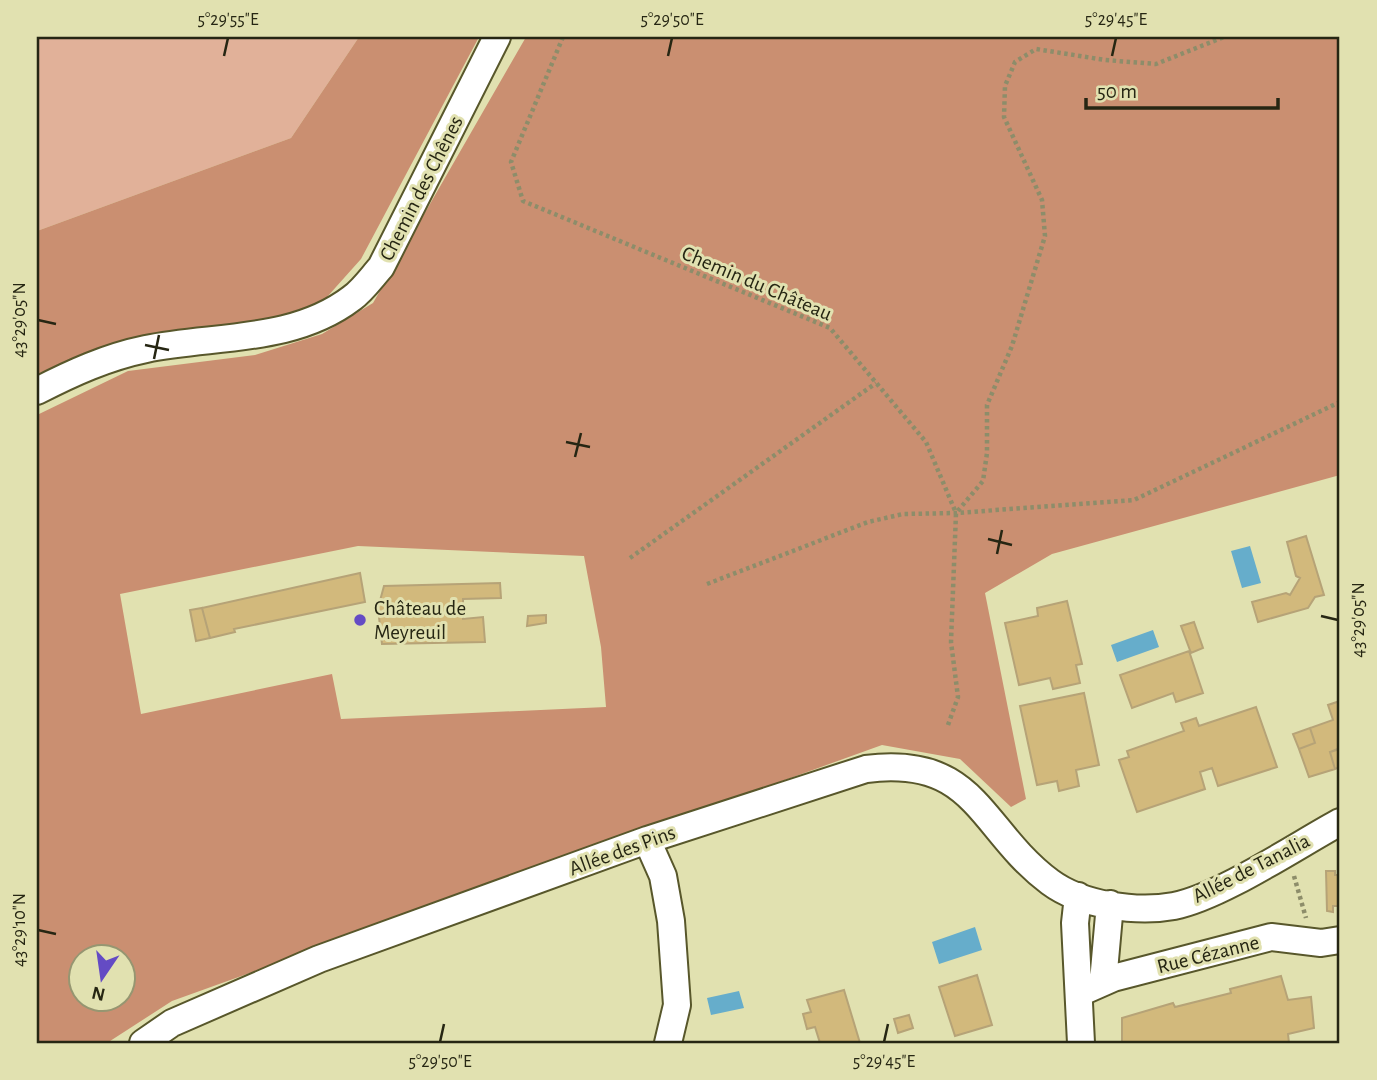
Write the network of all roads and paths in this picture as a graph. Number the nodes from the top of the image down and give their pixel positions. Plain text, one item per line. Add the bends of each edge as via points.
1 (497, 37) edge
2 (564, 37) edge
3 (1224, 37) edge
4 (876, 383) junction
5 (37, 391) edge
6 (1340, 402) edge
7 (956, 513) junction
8 (630, 558) dead end
9 (706, 584) dead end
10 (948, 724) dead end
11 (1340, 822) edge
12 (647, 840) junction
13 (1291, 864) dead end
14 (1078, 896) junction
15 (1110, 904) junction
16 (1340, 940) edge
17 (1312, 943) junction
18 (1103, 982) junction
19 (1079, 993) junction
20 (143, 1043) edge
21 (668, 1043) edge
22 (1081, 1043) edge

1 - 5 street, Chemin des Chênes via 381,267 353,298 307,322 258,335 146,349 87,366
2 - 4 path, Chemin du Château via 511,162 523,201 830,328
3 - 7 path via 1156,64 1036,49 1015,62 1005,86 1004,117 1042,200 1045,236 1012,346 987,405 983,481
4 - 7 path, Chemin du Château via 926,442
4 - 8 path
6 - 7 path via 1134,500
7 - 9 path via 903,514 868,522
7 - 10 path via 951,642 958,696
11 - 15 street, Allée de Tanalia via 1194,899 1153,908
12 - 14 street, Allée des Pins via 866,769 906,768 963,789 1030,864 1052,884
12 - 20 street, Allée des Pins via 320,959 172,1023
12 - 21 street via 663,876 671,921 677,1005
13 - 17 path
14 - 15 street, Allée de Tanalia
14 - 19 street
15 - 18 street
16 - 17 street, Rue Cézanne
17 - 18 street, Rue Cézanne via 1271,937
18 - 19 street, Rue Cézanne
19 - 22 street

